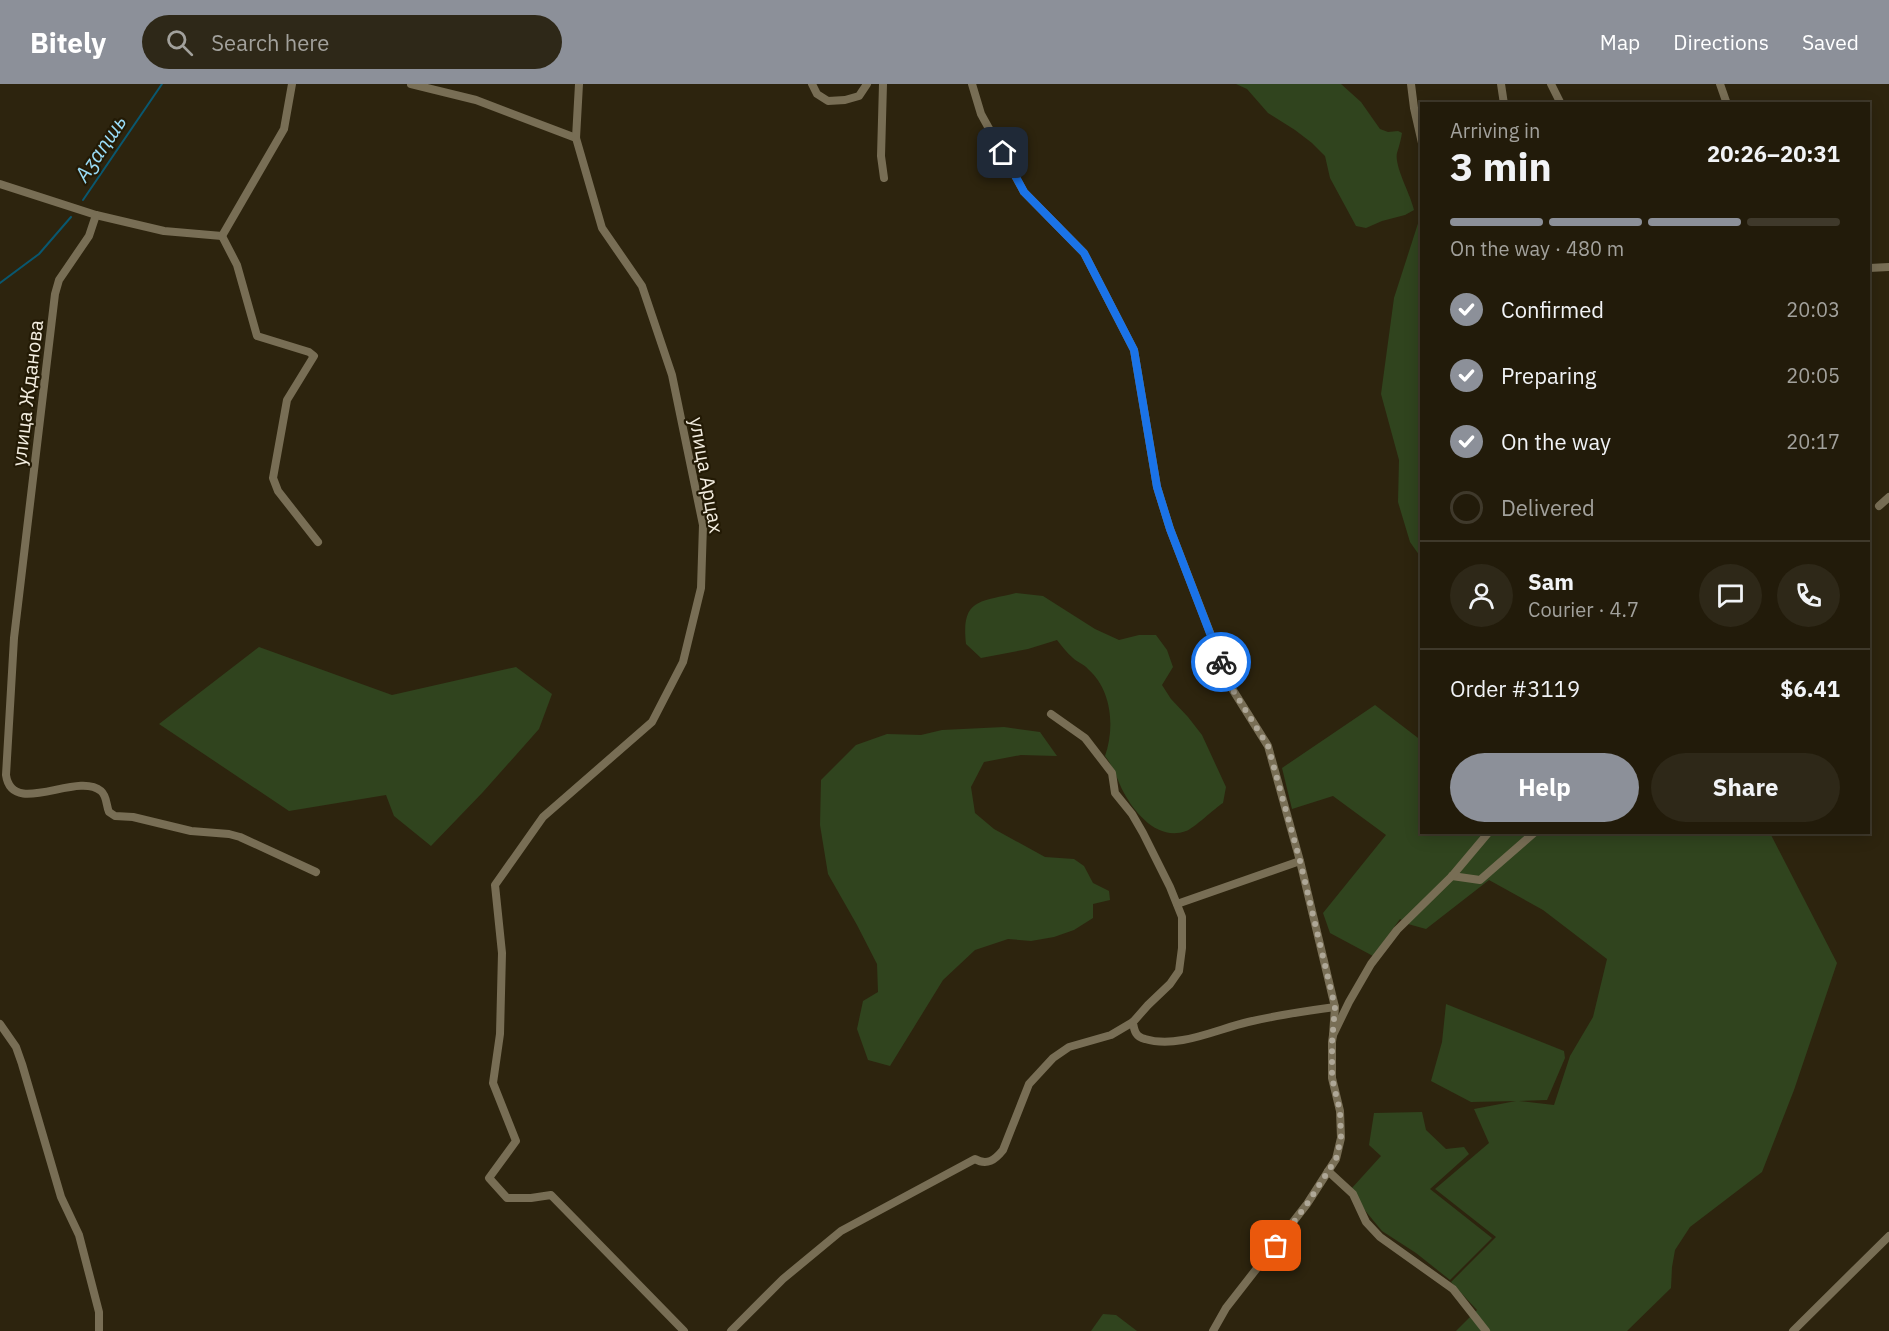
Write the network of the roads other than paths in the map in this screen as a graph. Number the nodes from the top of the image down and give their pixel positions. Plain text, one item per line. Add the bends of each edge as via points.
1 (292, 84) edge
2 (411, 84) edge
3 (579, 84) edge
4 (812, 84) edge
5 (867, 84) edge
6 (883, 84) edge
7 (972, 84) edge
8 (1411, 84) edge
9 (1501, 84) edge
10 (1551, 84) edge
11 (1720, 84) edge
12 (1504, 102) edge
13 (1560, 102) edge
14 (1726, 102) edge
15 (1420, 134) edge
16 (576, 138) junction
17 (884, 178) dead end
18 (0, 184) edge
19 (96, 215) junction
20 (222, 236) junction
21 (1889, 267) edge
22 (1870, 268) edge
23 (1889, 497) edge
24 (1879, 506) dead end
25 (318, 542) dead end
26 (1051, 714) dead end
27 (1487, 834) edge
28 (1533, 834) edge
29 (1300, 861) junction
30 (316, 872) dead end
31 (1452, 876) junction
32 (1178, 904) junction
33 (1335, 1007) junction
34 (1133, 1022) junction
35 (0, 1024) edge
36 (1333, 1035) junction
37 (1328, 1171) junction
38 (1889, 1236) edge
39 (99, 1331) edge
40 (684, 1331) edge
41 (731, 1331) edge
42 (1213, 1331) edge
43 (1486, 1331) edge
44 (1793, 1331) edge

1 - 20 street via 284,129
2 - 16 street via 476,100
3 - 16 street, улица Арцах
4 - 5 street via 817,94 828,101 859,96
6 - 17 street
7 - 29 street via 981,114 1024,192 1084,253 1134,350 1157,487 1170,529 1231,687 1268,746
8 - 15 street
9 - 12 street
10 - 13 street
11 - 14 street
16 - 40 street, улица Арцах via 603,228 642,286 672,375 703,525 701,588 683,662 652,722 543,817 495,885 502,954 500,1034 493,1083 516,1141 489,1178 507,1198 551,1195
18 - 19 street
19 - 20 street via 164,231
19 - 30 street, улица Жданова via 89,236 59,280 55,294 14,638 8,783 15,791 28,794 78,786 96,788 106,797 109,812 115,816 240,837
20 - 25 street via 237,265 258,336 314,356 287,399 273,478 278,491
21 - 22 street
23 - 24 street
26 - 32 street via 1085,738 1112,773 1115,793 1132,814
27 - 31 street
28 - 31 street via 1480,880
29 - 32 street
29 - 33 street
31 - 36 street via 1397,930 1371,964
32 - 34 street via 1183,929 1179,971
33 - 34 street via 1162,1042 1138,1036
33 - 36 street
34 - 41 street via 1111,1035 1069,1047 1053,1058 1029,1084 997,1157 989,1162 975,1159 841,1231 783,1279
35 - 39 street via 16,1047 61,1197 79,1235 99,1312
36 - 37 street via 1332,1078 1340,1111 1341,1138 1336,1159
37 - 42 street
37 - 43 street via 1353,1194 1366,1222 1380,1237 1453,1289
38 - 44 street

